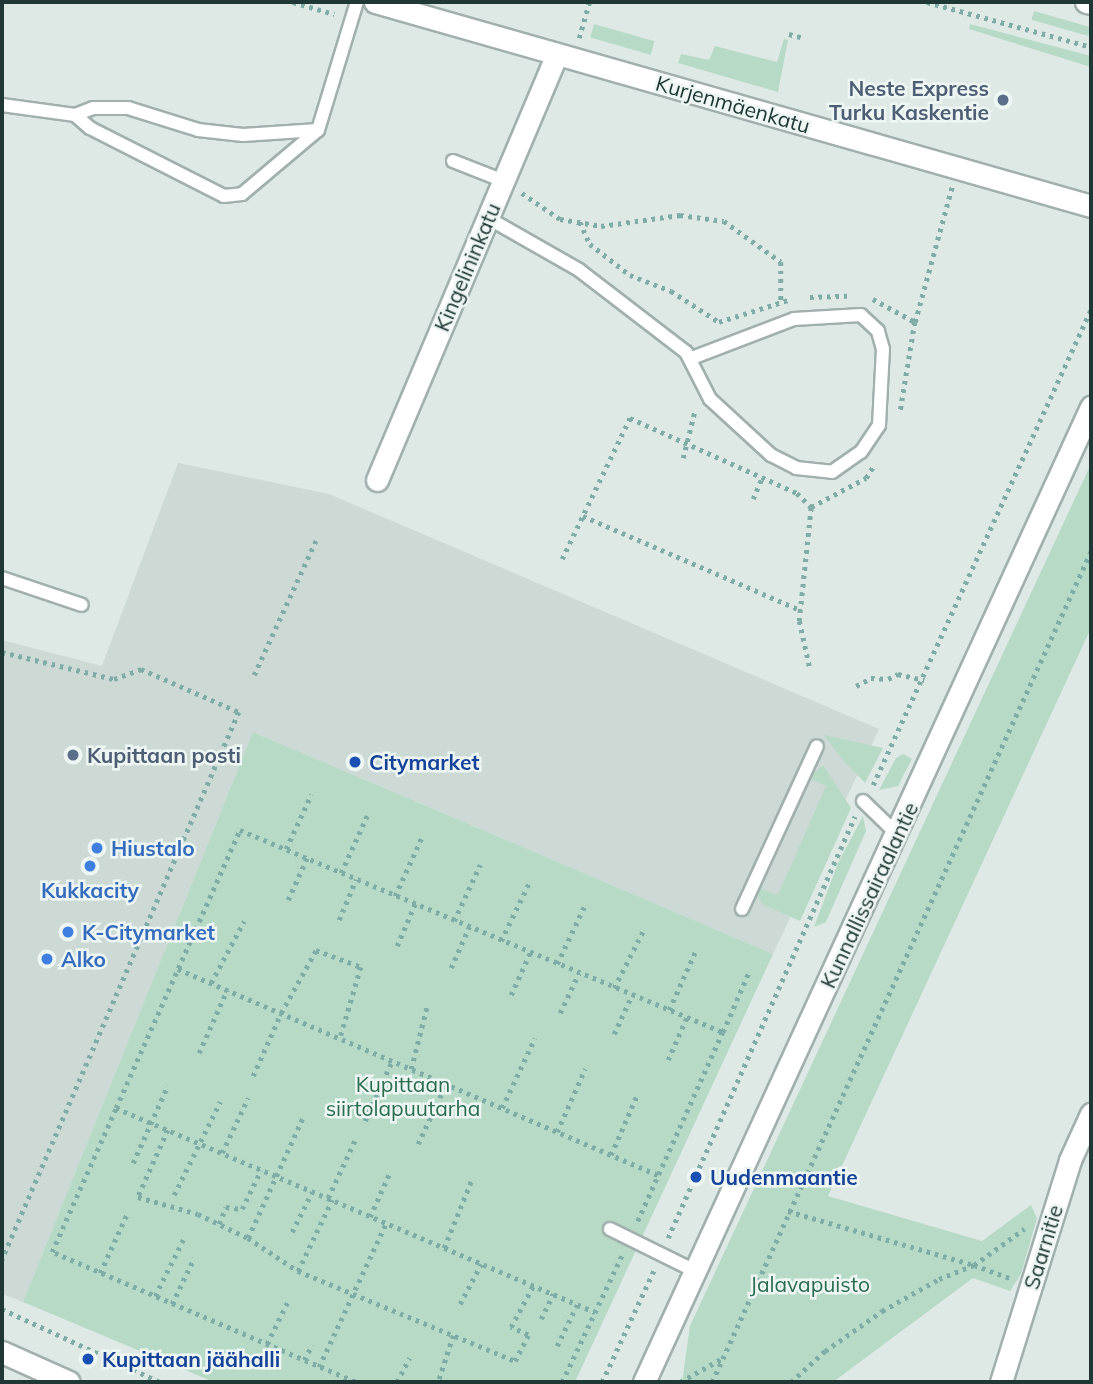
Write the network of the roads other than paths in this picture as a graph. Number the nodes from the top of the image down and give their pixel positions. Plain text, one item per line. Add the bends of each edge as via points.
1 (357, 2) edge
2 (1086, 2) edge
3 (384, 3) edge
4 (1091, 3) edge
5 (557, 54) junction
6 (2, 105) edge
7 (75, 115) junction
8 (318, 130) junction
9 (453, 161) dead end
10 (504, 181) junction
11 (1091, 206) edge
12 (488, 218) junction
13 (692, 358) junction
14 (1091, 407) edge
15 (377, 480) dead end
16 (2, 579) edge
17 (82, 605) dead end
18 (817, 746) dead end
19 (863, 801) road end
20 (897, 834) junction
21 (742, 909) dead end
22 (1091, 1114) edge
23 (610, 1230) dead end
24 (695, 1271) junction
25 (2, 1352) edge
26 (69, 1382) edge
27 (644, 1382) edge
28 (1002, 1382) edge

1 - 8 lane
2 - 4 street
3 - 5 street, Kurjenmäenkatu
5 - 10 street, Kingelininkatu
5 - 11 street, Kurjenmäenkatu
6 - 7 lane
7 - 8 lane via 93,108 128,108 198,130 243,135
7 - 8 lane via 90,128 224,196 243,194
9 - 10 lane
10 - 12 street, Kingelininkatu
12 - 13 lane via 579,270
12 - 15 street, Kingelininkatu
13 - 13 lane via 701,385 771,455 796,468 821,472 845,467 879,425 884,389 878,331 861,315 782,323
14 - 20 street, Kunnallissairaalantie
16 - 17 lane
18 - 21 lane
19 - 20 lane
20 - 24 street, Kunnallissairaalantie
22 - 28 street, Saarnitie via 1070,1160
23 - 24 lane
24 - 27 street, Kunnallissairaalantie
25 - 26 street

